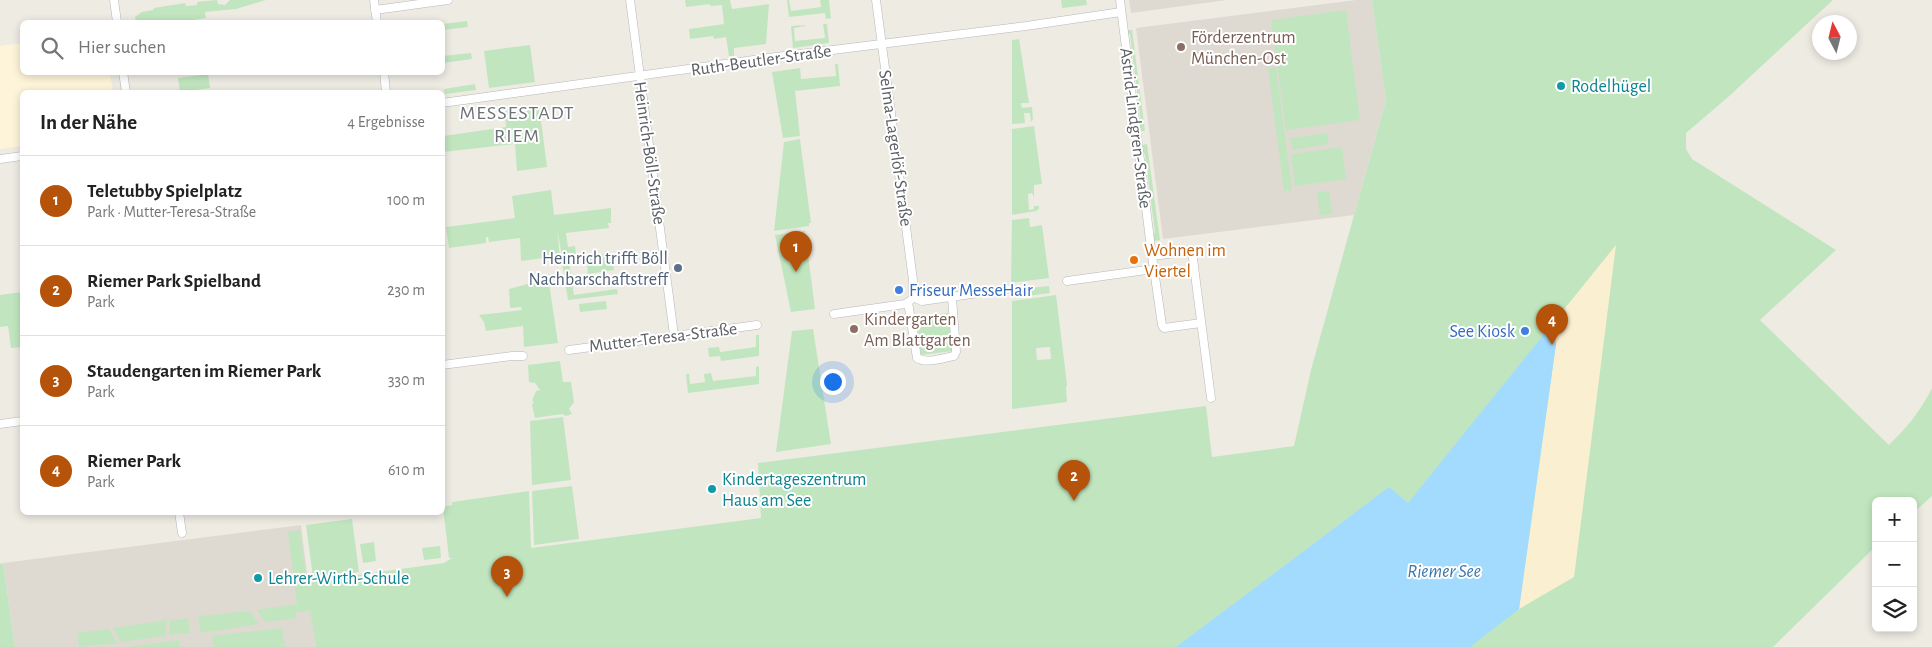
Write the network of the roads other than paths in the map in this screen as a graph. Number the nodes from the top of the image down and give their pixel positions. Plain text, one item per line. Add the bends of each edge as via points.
1 (114, 0) edge
2 (374, 0) edge
3 (448, 0) edge
4 (630, 0) edge
5 (876, 0) edge
6 (1120, 0) edge
7 (375, 10) junction
8 (1121, 12) junction
9 (117, 20) edge
10 (377, 20) edge
11 (882, 44) junction
12 (123, 75) edge
13 (384, 75) edge
14 (640, 76) junction
15 (126, 90) edge
16 (386, 90) edge
17 (445, 103) edge
18 (20, 156) edge
19 (0, 159) edge
20 (1152, 256) junction
21 (1154, 269) junction
22 (1067, 281) dead end
23 (1007, 289) dead end
24 (952, 297) junction
25 (911, 299) junction
26 (834, 314) dead end
27 (1201, 323) junction
28 (757, 325) dead end
29 (674, 335) junction
30 (569, 350) dead end
31 (523, 356) dead end
32 (445, 365) edge
33 (1211, 398) dead end
34 (20, 421) edge
35 (0, 424) edge
36 (180, 515) edge
37 (182, 533) dead end

1 - 9 street
2 - 7 street
3 - 7 street
4 - 14 street, Heinrich-Böll-Straße
5 - 11 street, Selma-Lagerlöf-Straße
6 - 8 street, Astrid-Lindgren-Straße
7 - 10 street
8 - 11 street, Ruth-Beutler-Straße
8 - 20 street, Astrid-Lindgren-Straße
11 - 14 street, Ruth-Beutler-Straße
11 - 25 street, Selma-Lagerlöf-Straße via 914,280
12 - 15 street
13 - 16 street
14 - 17 street, Ruth-Beutler-Straße
14 - 29 street, Heinrich-Böll-Straße
18 - 19 street
20 - 21 street, Astrid-Lindgren-Straße
20 - 27 street via 1192,251
21 - 22 street
21 - 27 street, Astrid-Lindgren-Straße via 1164,328
23 - 24 street
24 - 25 street via 922,301
24 - 25 street, Selma-Lagerlöf-Straße via 956,352 954,356 922,361 917,358
25 - 26 street
27 - 33 street
28 - 29 street, Mutter-Teresa-Straße
29 - 30 street, Mutter-Teresa-Straße
31 - 32 street
34 - 35 street
36 - 37 street

